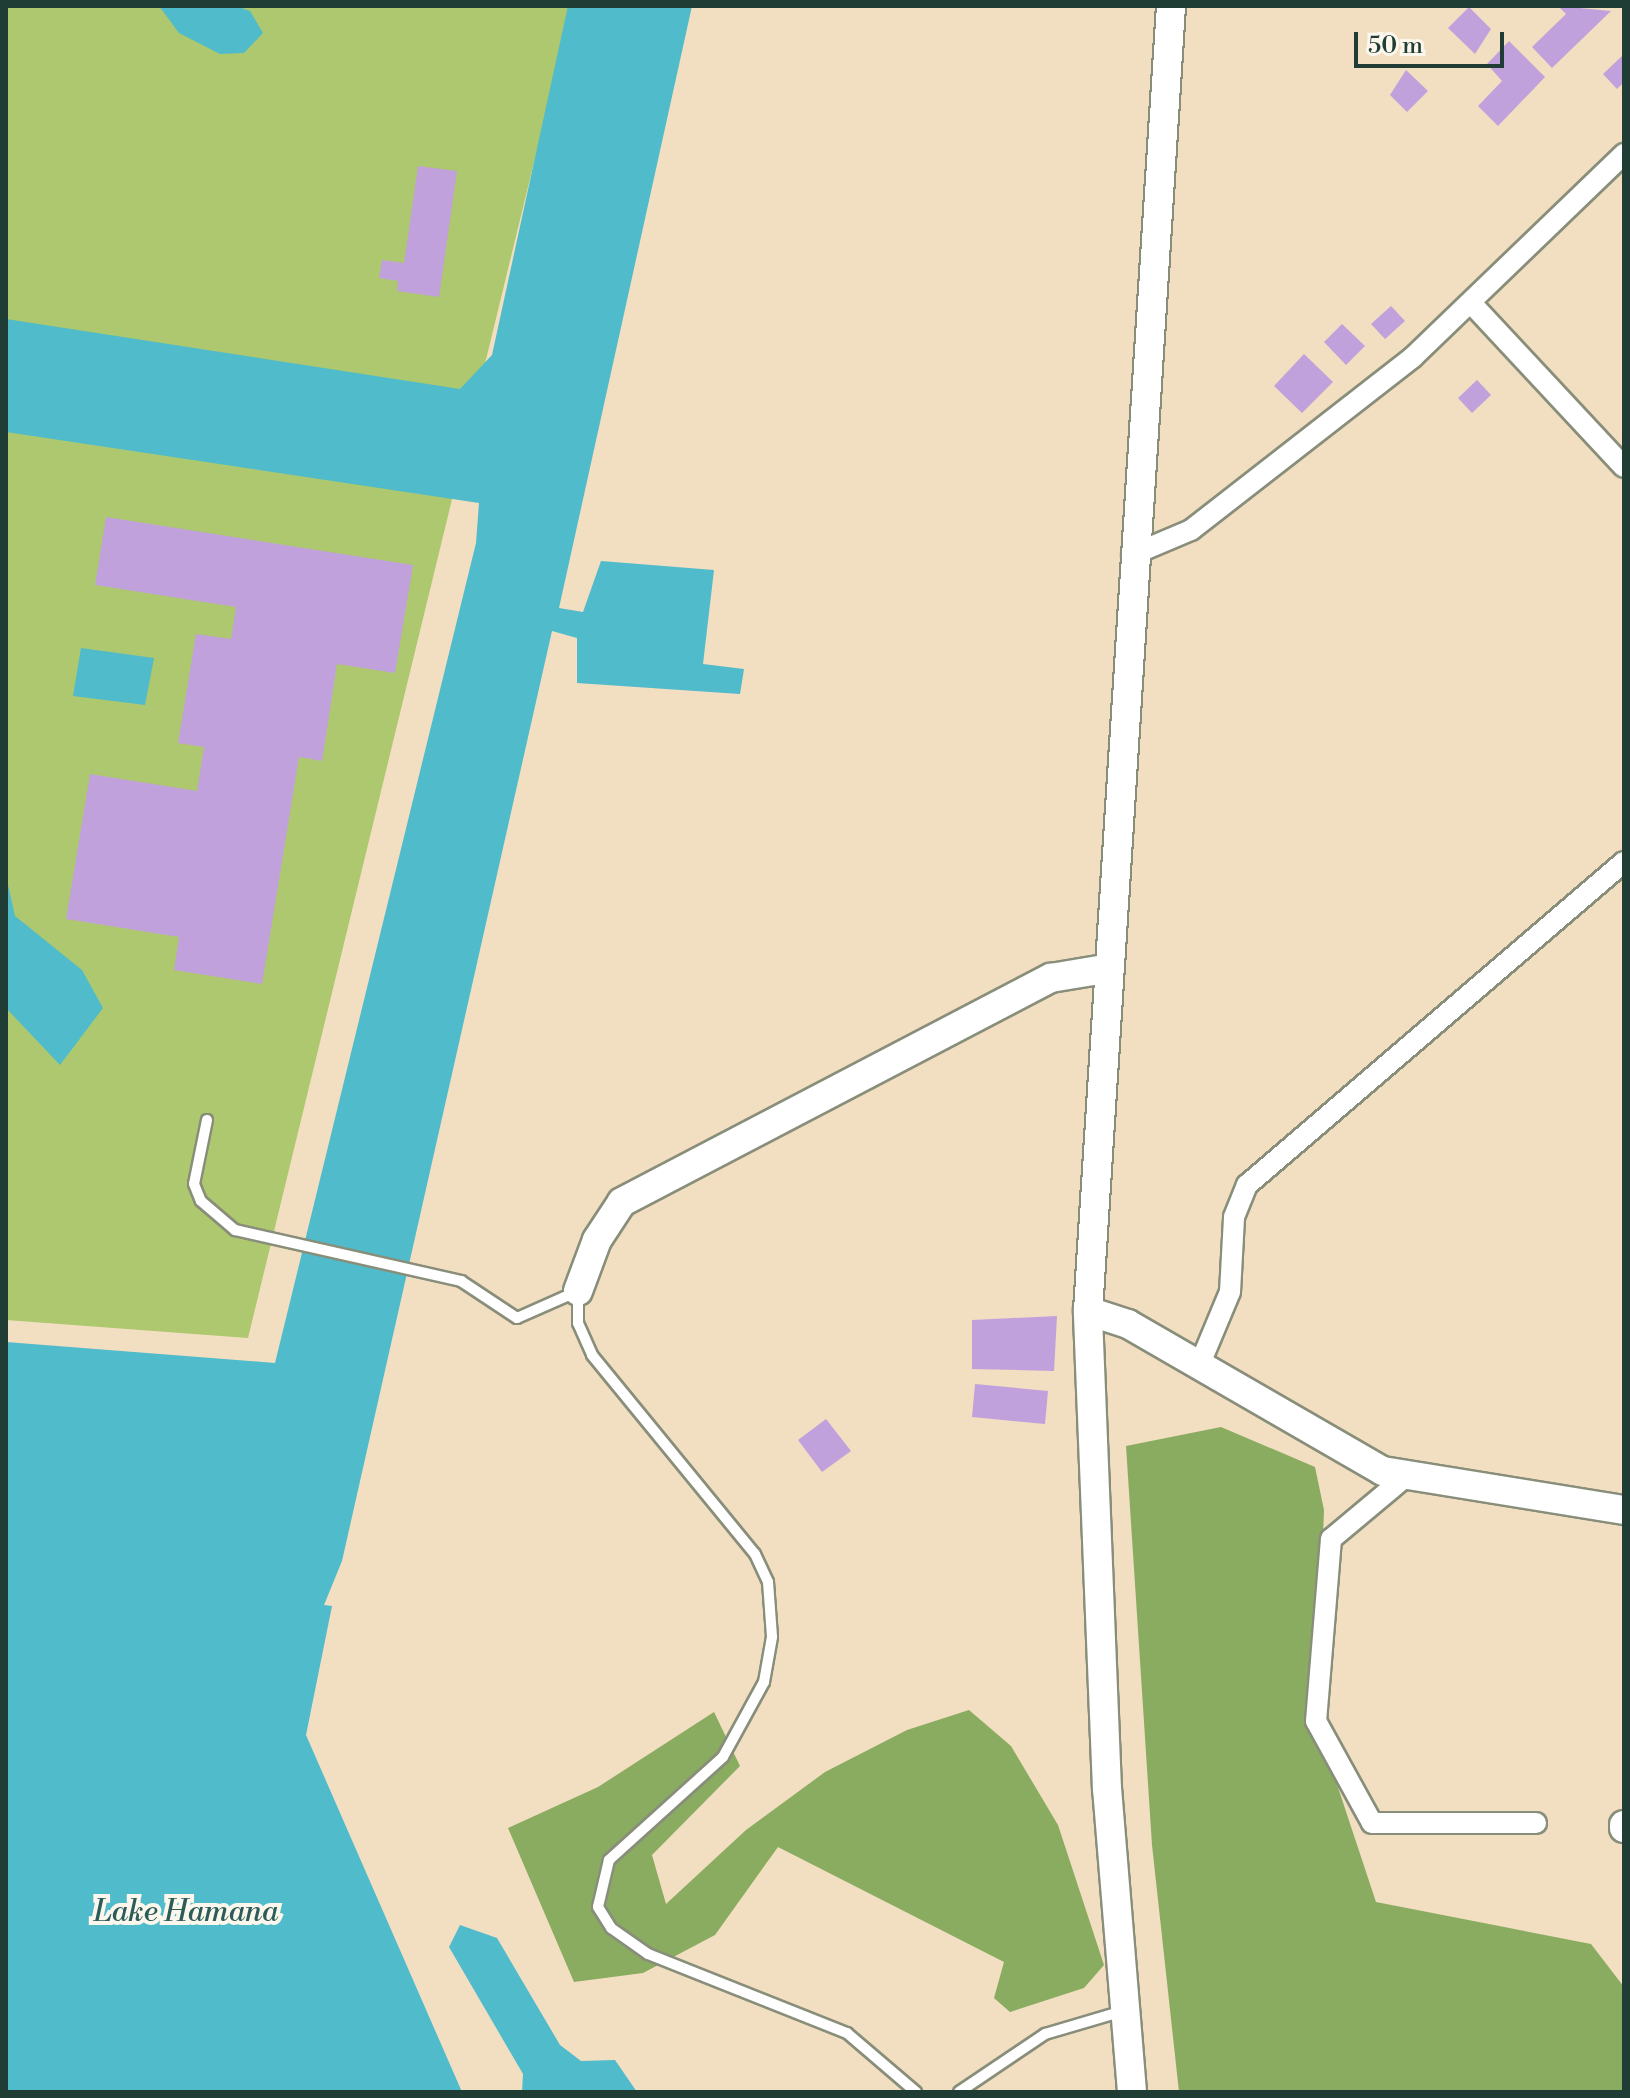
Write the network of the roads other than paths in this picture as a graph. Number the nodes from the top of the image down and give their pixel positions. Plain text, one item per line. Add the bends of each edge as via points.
1 (1171, 6) edge
2 (1624, 154) edge
3 (1471, 303) junction
4 (1624, 467) edge
5 (1132, 555) junction
6 (1624, 862) edge
7 (1105, 969) junction
8 (207, 1120) dead end
9 (578, 1291) junction
10 (1088, 1311) junction
11 (1199, 1366) junction
12 (1404, 1478) junction
13 (1624, 1510) edge
14 (1536, 1823) dead end
15 (1125, 2011) junction
16 (916, 2092) edge
17 (959, 2092) edge
18 (1132, 2092) edge

1 - 5 street
2 - 3 street
3 - 4 street
3 - 5 street via 1261,478 1191,530
5 - 7 street
6 - 11 street via 1247,1185 1234,1217 1230,1292
7 - 9 street via 1051,978 622,1202 597,1240
7 - 10 street
8 - 9 lane via 194,1184 201,1201 235,1230 439,1276 483,1292 517,1318
9 - 16 lane via 578,1323 592,1355 755,1554 768,1582 772,1637 764,1682 723,1757 609,1860 598,1907 611,1928 648,1954 847,2033
10 - 11 street via 1128,1324
10 - 15 street via 1107,1789
11 - 12 street
12 - 13 street
12 - 14 street via 1331,1539 1316,1721 1372,1823
15 - 17 lane via 1045,2034
15 - 18 street

